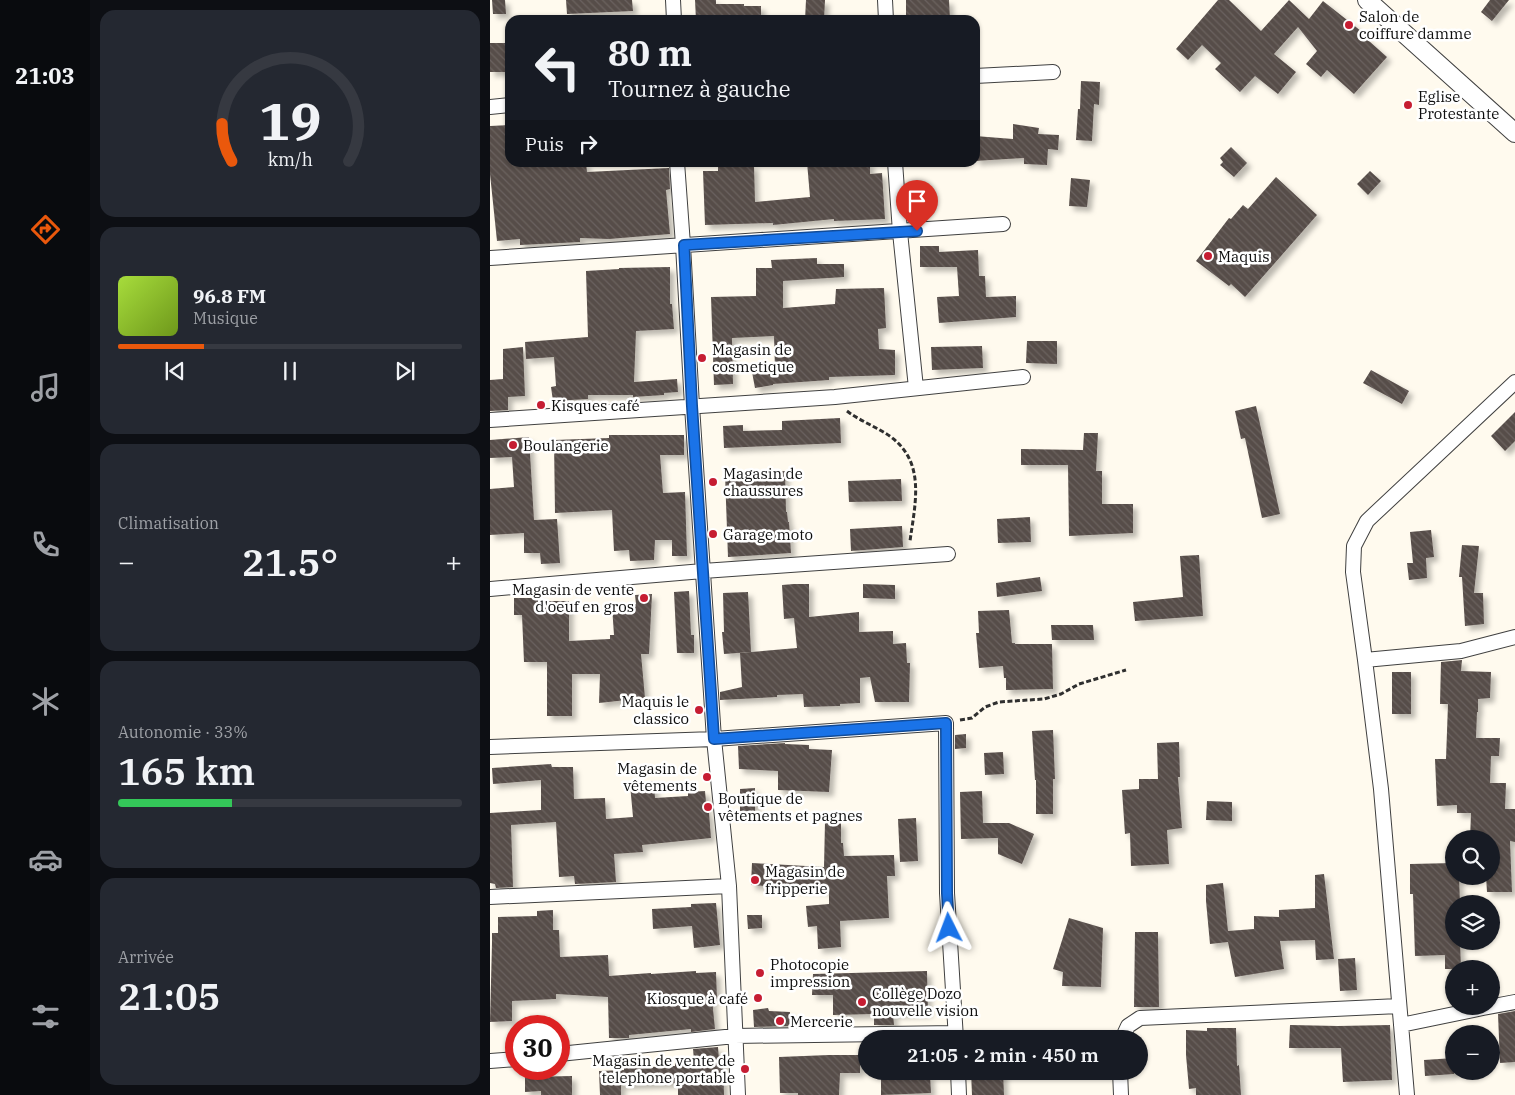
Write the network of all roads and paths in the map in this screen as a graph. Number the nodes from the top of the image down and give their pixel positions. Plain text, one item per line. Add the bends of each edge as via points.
1 (673, 0) edge
2 (885, 0) edge
3 (1367, 0) edge
4 (674, 15) edge
5 (886, 15) edge
6 (1053, 72) dead end
7 (980, 76) edge
8 (505, 106) edge
9 (490, 107) edge
10 (1515, 133) edge
11 (677, 167) edge
12 (895, 167) edge
13 (1003, 224) dead end
14 (900, 232) junction
15 (684, 245) junction
16 (490, 258) edge
17 (1023, 376) dead end
18 (1515, 382) edge
19 (916, 388) junction
20 (834, 397) junction
21 (692, 406) junction
22 (490, 420) edge
23 (948, 554) dead end
24 (908, 557) junction
25 (703, 571) junction
26 (490, 589) edge
27 (1515, 637) edge
28 (1365, 660) junction
29 (1126, 670) dead end
30 (946, 723) junction
31 (714, 739) junction
32 (490, 748) edge
33 (729, 886) junction
34 (490, 897) edge
35 (1515, 1002) edge
36 (1399, 1006) junction
37 (1401, 1025) junction
38 (955, 1030) edge
39 (1126, 1030) edge
40 (736, 1036) junction
41 (858, 1036) edge
42 (570, 1053) edge
43 (505, 1060) edge
44 (490, 1061) edge
45 (958, 1080) edge
46 (1120, 1080) edge
47 (738, 1095) edge
48 (959, 1095) edge
49 (1121, 1095) edge
50 (1406, 1095) edge

1 - 4 street
2 - 5 street
3 - 10 street
6 - 7 street
8 - 9 street
11 - 15 street
12 - 14 street
13 - 14 street
14 - 15 street
14 - 19 street
15 - 16 street
15 - 21 street
17 - 19 street
18 - 28 street via 1367,521 1354,546 1353,572
19 - 20 street
20 - 21 street
20 - 24 path via 849,412 890,437 911,461 916,501
21 - 22 street
21 - 25 street
23 - 24 street
24 - 25 street
25 - 26 street
25 - 31 street
27 - 28 street via 1461,651
28 - 36 street via 1381,790
29 - 30 path via 1044,699 999,702 985,707 972,718
30 - 31 street
30 - 38 street via 947,893
31 - 32 street
31 - 33 street
33 - 34 street
33 - 40 street
35 - 37 street
36 - 37 street
36 - 39 street via 1140,1018
37 - 50 street
40 - 41 street
40 - 42 street
40 - 47 street
43 - 44 street
45 - 48 street
46 - 49 street

